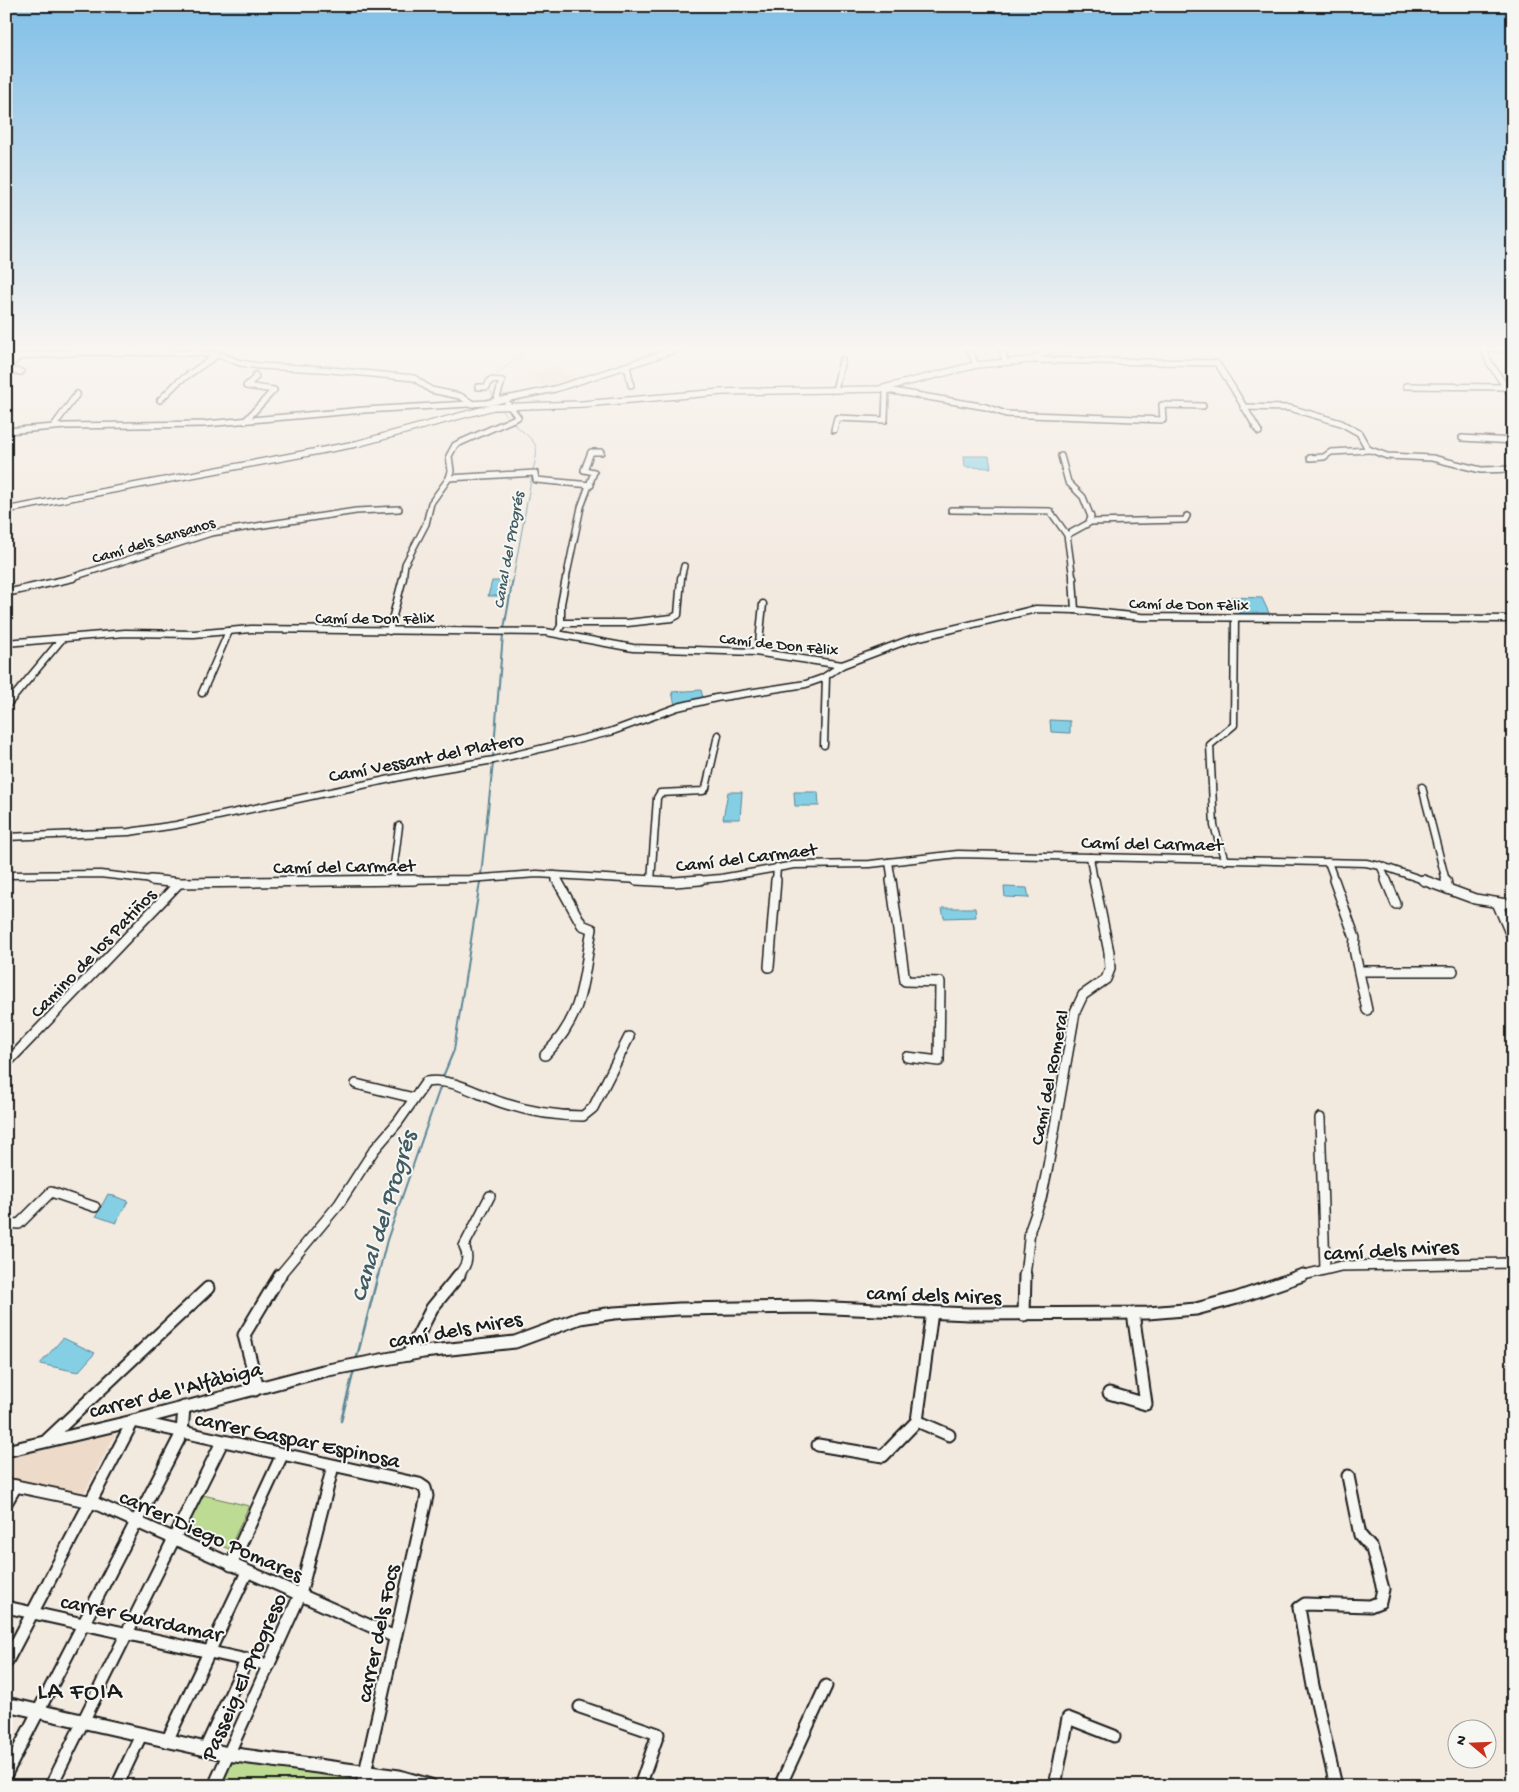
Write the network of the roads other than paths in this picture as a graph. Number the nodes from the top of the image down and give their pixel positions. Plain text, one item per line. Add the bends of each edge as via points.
1 (397, 432) edge
2 (486, 432) edge
3 (1357, 432) edge
4 (1462, 438) dead end
5 (1513, 441) edge
6 (1370, 450) junction
7 (601, 452) dead end
8 (1060, 456) dead end
9 (1310, 458) dead end
10 (1513, 469) edge
11 (449, 478) junction
12 (591, 485) junction
13 (6, 510) edge
14 (399, 510) dead end
15 (951, 510) dead end
16 (1188, 516) dead end
17 (1089, 522) junction
18 (1067, 535) junction
19 (684, 566) dead end
20 (6, 593) edge
21 (763, 604) dead end
22 (1075, 610) junction
23 (1235, 618) junction
24 (1513, 619) edge
25 (561, 623) junction
26 (229, 631) junction
27 (389, 631) junction
28 (558, 634) junction
29 (61, 640) junction
30 (6, 643) edge
31 (758, 652) junction
32 (842, 665) junction
33 (826, 676) junction
34 (202, 693) dead end
35 (6, 706) edge
36 (718, 735) dead end
37 (824, 744) dead end
38 (1422, 787) dead end
39 (399, 826) dead end
40 (6, 838) edge
41 (1090, 857) junction
42 (1225, 860) junction
43 (889, 862) junction
44 (1328, 862) junction
45 (1380, 865) junction
46 (777, 867) junction
47 (6, 875) edge
48 (554, 875) junction
49 (392, 881) junction
50 (651, 881) junction
51 (179, 883) junction
52 (1448, 890) junction
53 (1396, 904) dead end
54 (1498, 905) junction
55 (1513, 905) edge
56 (1513, 940) edge
57 (769, 967) dead end
58 (1359, 971) junction
59 (1453, 971) dead end
60 (1367, 1010) dead end
61 (629, 1037) dead end
62 (545, 1055) dead end
63 (907, 1058) dead end
64 (6, 1064) edge
65 (356, 1084) dead end
66 (414, 1098) junction
67 (1320, 1118) dead end
68 (490, 1196) dead end
69 (95, 1207) dead end
70 (6, 1223) edge
71 (1513, 1263) edge
72 (1325, 1269) junction
73 (208, 1288) dead end
74 (932, 1312) junction
75 (1133, 1313) junction
76 (1024, 1315) junction
77 (408, 1355) junction
78 (354, 1365) joint
79 (255, 1390) junction
80 (1110, 1393) dead end
81 (184, 1407) junction
82 (917, 1420) junction
83 (133, 1421) junction
84 (182, 1433) junction
85 (949, 1435) dead end
86 (48, 1440) junction
87 (222, 1442) junction
88 (818, 1445) dead end
89 (6, 1451) edge
90 (282, 1455) junction
91 (333, 1466) junction
92 (1348, 1476) dead end
93 (11, 1485) edge
94 (425, 1488) joint
95 (92, 1502) junction
96 (6, 1503) edge
97 (138, 1523) junction
98 (175, 1540) junction
99 (231, 1565) junction
100 (247, 1572) junction
101 (300, 1594) junction
102 (6, 1607) edge
103 (33, 1613) junction
104 (83, 1624) junction
105 (128, 1633) junction
106 (396, 1637) junction
107 (211, 1651) junction
108 (247, 1659) junction
109 (6, 1663) edge
110 (269, 1665) junction
111 (826, 1686) dead end
112 (6, 1704) edge
113 (580, 1707) dead end
114 (39, 1711) junction
115 (83, 1721) junction
116 (141, 1734) junction
117 (1114, 1736) dead end
118 (167, 1740) junction
119 (205, 1749) junction
120 (228, 1754) junction
121 (6, 1774) edge
122 (363, 1779) edge
123 (51, 1786) edge
124 (117, 1786) edge
125 (214, 1786) edge
126 (430, 1786) edge
127 (640, 1786) edge
128 (780, 1786) edge
129 (1055, 1786) edge
130 (1336, 1786) edge

1 - 13 main road via 336,448
2 - 11 street via 455,445 449,456
3 - 6 street
4 - 5 street
6 - 9 street via 1331,452 1324,457
6 - 10 street via 1387,456 1432,458 1480,470
7 - 12 street via 591,452 584,470 594,472
8 - 17 street via 1068,482 1083,497 1090,511
11 - 12 street via 535,474 536,480
11 - 27 street via 431,503 426,524 406,564 402,590
12 - 25 street via 581,507 561,604
14 - 20 street, Camí dels Sansanos via 356,511 211,533 72,578
15 - 18 street via 1050,511
16 - 17 street via 1185,520
17 - 18 street
18 - 22 street
19 - 25 street via 680,610 672,618 627,623
21 - 31 street
22 - 23 street, Camí de Don Fèlix via 1141,617
22 - 32 street, Camí de Don Fèlix via 1036,609 996,618 911,639
23 - 24 street, Camí de Don Fèlix
23 - 42 street via 1234,725 1210,745 1214,826
25 - 28 street
26 - 27 street, Camí de Don Fèlix
26 - 29 street, Camí de Don Fèlix via 125,633
26 - 34 street
27 - 28 street, Camí de Don Fèlix
28 - 31 street, Camí de Don Fèlix via 633,648
29 - 30 street, Camí de Don Fèlix
29 - 35 street
31 - 32 street, Camí de Don Fèlix
32 - 33 street, Camí Vessant del Platero
33 - 37 street
33 - 40 street, Camí Vessant del Platero via 806,684 688,705 610,732 504,758 333,790 176,825 129,832
36 - 50 street via 706,788 660,793 657,798
38 - 52 street
39 - 49 street
41 - 42 street, Camí del Carmaet
41 - 43 street, Camí del Carmaet via 982,853
41 - 76 street, Camí del Romeral via 1100,917 1110,952 1110,969 1106,979 1083,995 1075,1012 1048,1166 1030,1230
42 - 44 street, Camí del Carmaet
43 - 46 street, Camí del Carmaet
43 - 63 street via 906,981 940,982 939,1061
44 - 45 street, Camí del Carmaet
44 - 58 street via 1355,938
45 - 52 street, Camí del Carmaet via 1410,873
45 - 53 street
46 - 50 street, Camí del Carmaet via 721,878
46 - 57 street
47 - 51 street, Camí del Carmaet via 100,874
48 - 49 street, Camí del Carmaet
48 - 50 street, Camí del Carmaet
48 - 62 street via 582,925 592,929 583,995 561,1041
49 - 51 street, Camí del Carmaet
51 - 64 street, Camino de los Patiños
52 - 54 street, Camí del Carmaet
54 - 55 street, Camí del Carmaet
54 - 56 street
58 - 59 street
58 - 60 street
61 - 66 street via 593,1108 583,1116 504,1103 431,1080
65 - 66 street
66 - 79 street via 374,1150 339,1204 283,1270 246,1331 244,1335 257,1385
67 - 72 street
68 - 77 street via 464,1246 468,1255 465,1267 432,1308
69 - 70 street via 51,1192 19,1224
71 - 72 street, camí dels Mires via 1359,1265
72 - 75 street, camí dels Mires via 1196,1309
73 - 86 street
74 - 76 street, camí dels Mires
74 - 77 street, camí dels Mires via 810,1307 614,1313 580,1318 515,1342
74 - 82 street
75 - 76 street, camí dels Mires
75 - 80 street via 1146,1404
77 - 78 street, camí dels Mires
78 - 79 street, carrer de l'Alfàbiga
79 - 81 street, carrer de l'Alfàbiga
81 - 83 street, carrer de l'Alfàbiga
81 - 84 street
82 - 85 street
82 - 88 street via 884,1456
83 - 84 street, carrer Gaspar Espinosa
83 - 86 street, carrer de l'Alfàbiga
83 - 95 street
84 - 87 street, carrer Gaspar Espinosa
84 - 97 street
86 - 89 street, carrer de l'Alfàbiga
87 - 90 street, carrer Gaspar Espinosa
87 - 98 street
90 - 91 street, carrer Gaspar Espinosa
90 - 99 street
91 - 94 street, carrer Gaspar Espinosa via 420,1484
91 - 101 street, Passeig El Progreso
92 - 130 street via 1360,1535 1372,1549 1383,1590 1380,1602 1370,1606 1305,1604 1300,1608 1313,1686
93 - 95 street, carrer Diego Pomares
93 - 96 street
94 - 106 street, carrer dels Focs via 426,1496
95 - 97 street, carrer Diego Pomares
95 - 103 street
97 - 98 street, carrer Diego Pomares
97 - 104 street
98 - 99 street, carrer Diego Pomares
98 - 105 street
99 - 100 street, carrer Diego Pomares
100 - 101 street, carrer Diego Pomares
100 - 107 street
101 - 106 street, carrer Diego Pomares
101 - 110 street, Passeig El Progreso
102 - 103 street, carrer Guardamar
103 - 104 street, carrer Guardamar
103 - 109 street
104 - 105 street, carrer Guardamar
104 - 114 street
105 - 107 street, carrer Guardamar
105 - 115 street
106 - 122 street, carrer dels Focs
107 - 108 street, carrer Guardamar
107 - 118 street
108 - 110 street, carrer Guardamar
108 - 119 street
110 - 120 street, Passeig El Progreso
111 - 128 street
112 - 114 main road
113 - 127 street via 658,1734
114 - 115 main road
114 - 121 street
115 - 116 main road
115 - 123 street
116 - 118 main road
116 - 124 street
117 - 129 street via 1068,1718
118 - 119 main road
119 - 120 main road
120 - 122 main road
120 - 125 street, Passeig El Progreso
122 - 126 main road via 399,1776

